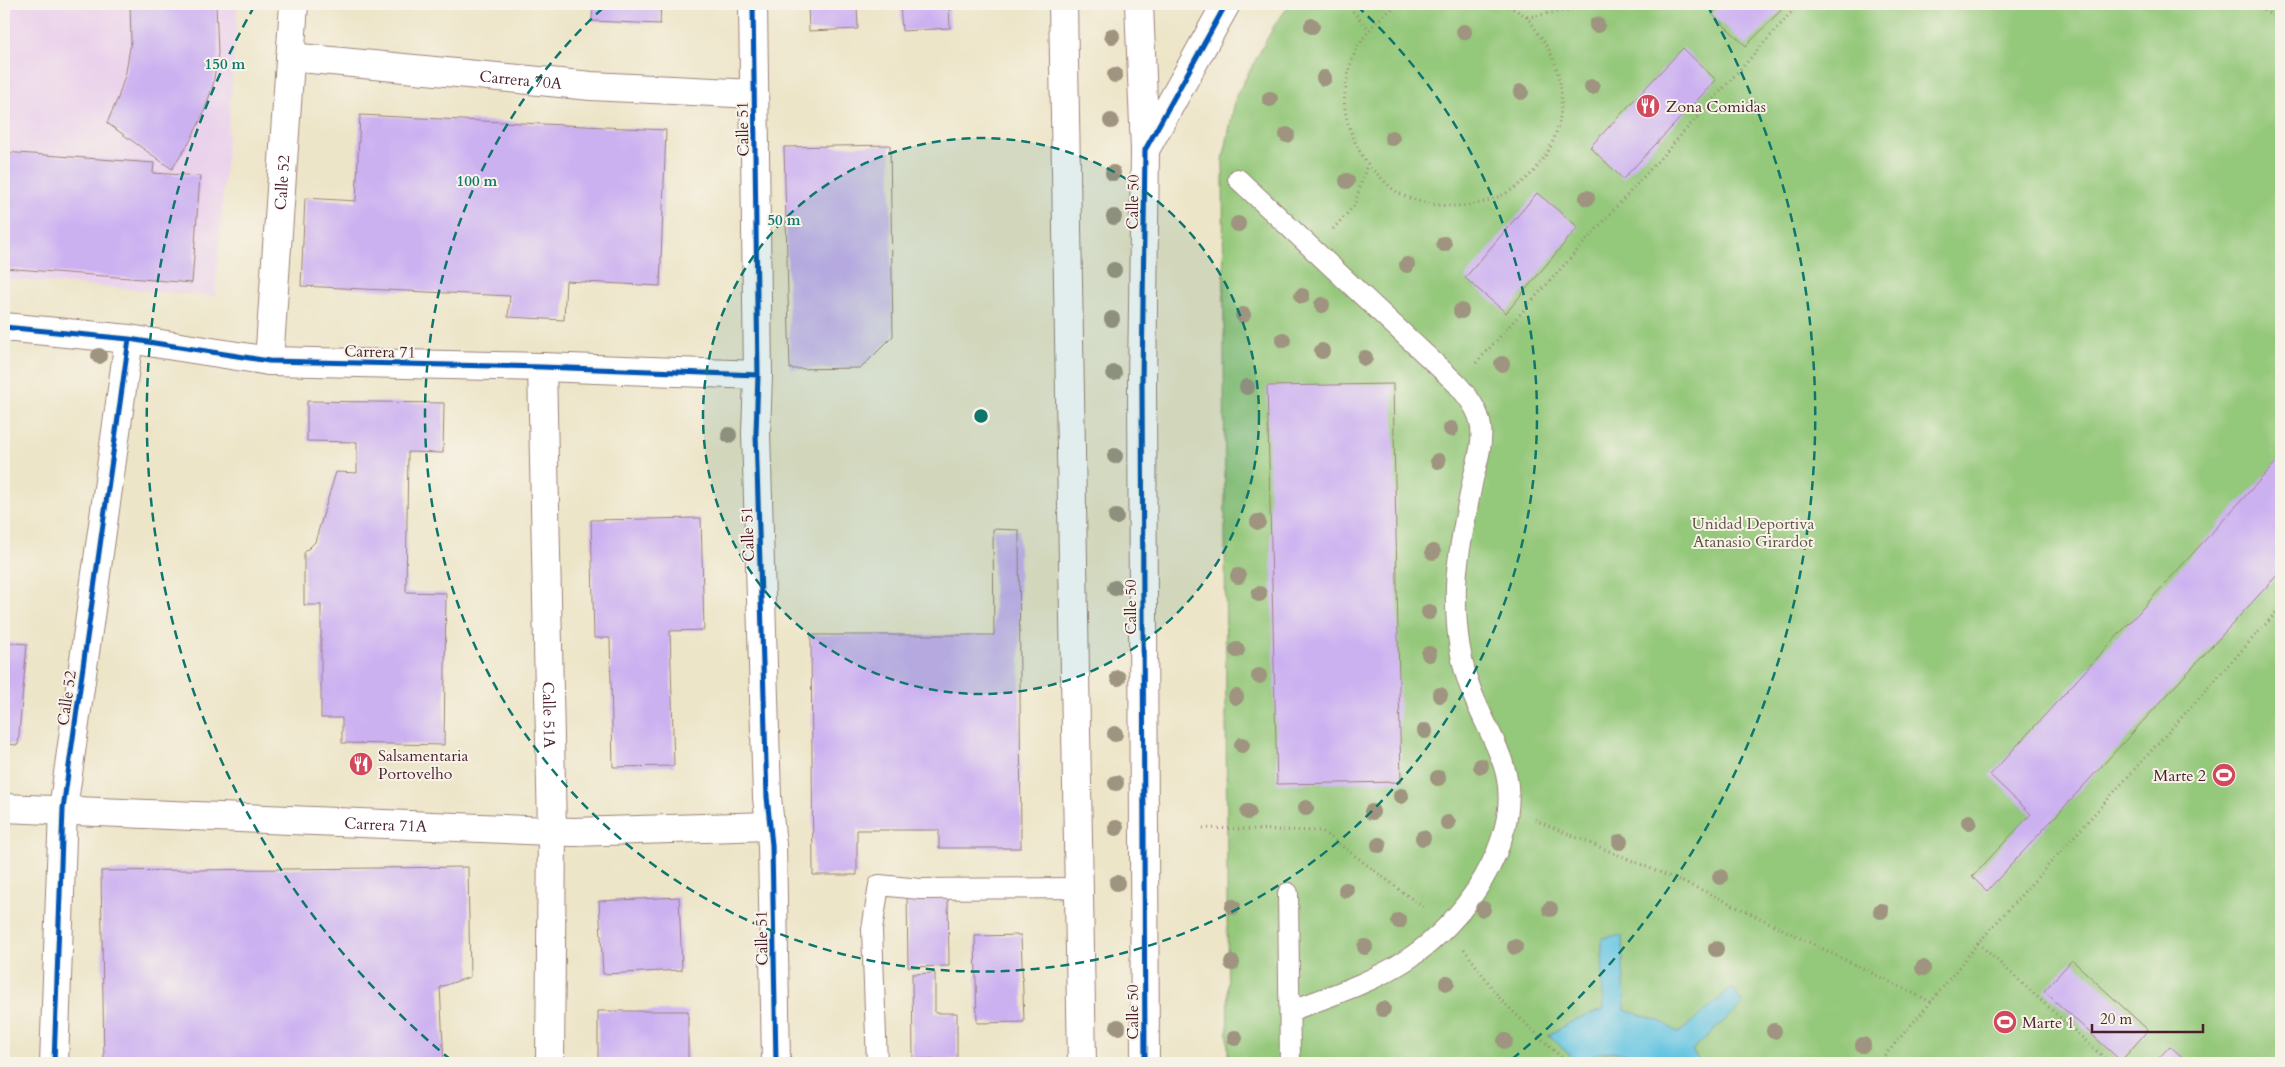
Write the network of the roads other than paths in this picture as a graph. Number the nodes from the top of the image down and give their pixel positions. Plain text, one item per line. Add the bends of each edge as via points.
1 (294, 4) edge
2 (753, 4) edge
3 (1063, 4) edge
4 (1139, 4) edge
5 (1226, 4) edge
6 (290, 57) junction
7 (754, 94) junction
8 (1145, 150) junction
9 (1238, 179) dead end
10 (4, 327) edge
11 (129, 339) junction
12 (269, 361) junction
13 (542, 367) junction
14 (758, 375) junction
15 (4, 808) edge
16 (63, 809) junction
17 (769, 826) junction
18 (552, 831) junction
19 (1079, 888) junction
20 (1288, 893) dead end
21 (1290, 1011) junction
22 (54, 1063) edge
23 (550, 1063) edge
24 (776, 1063) edge
25 (877, 1063) edge
26 (1082, 1063) edge
27 (1145, 1063) edge
28 (1290, 1063) edge

1 - 6 street, Calle 52
2 - 7 street, Calle 51
3 - 19 street
4 - 8 street, Calle 50
5 - 8 street
6 - 7 street, Carrera 70A via 591,86
6 - 12 street, Calle 52
7 - 14 street, Calle 51
8 - 27 street, Calle 50 via 1142,394
9 - 21 lane via 1457,384 1475,406 1481,427 1480,446 1456,583 1457,640 1471,690 1493,736 1506,775 1508,808 1500,848 1479,886 1448,926 1409,959 1367,983
10 - 11 street, Carrera 71
11 - 12 street, Carrera 71
11 - 16 street, Calle 52
12 - 13 street, Carrera 71
13 - 14 street, Carrera 71
13 - 18 street, Calle 51A
14 - 17 street, Calle 51 via 756,433
15 - 16 street, Carrera 71A
16 - 18 street, Carrera 71A
16 - 22 street, Calle 52
17 - 18 street, Carrera 71A
17 - 24 street, Calle 51
18 - 23 street, Calle 51A
19 - 25 lane via 920,889 879,886 872,930
19 - 26 street
20 - 21 lane
21 - 28 lane

